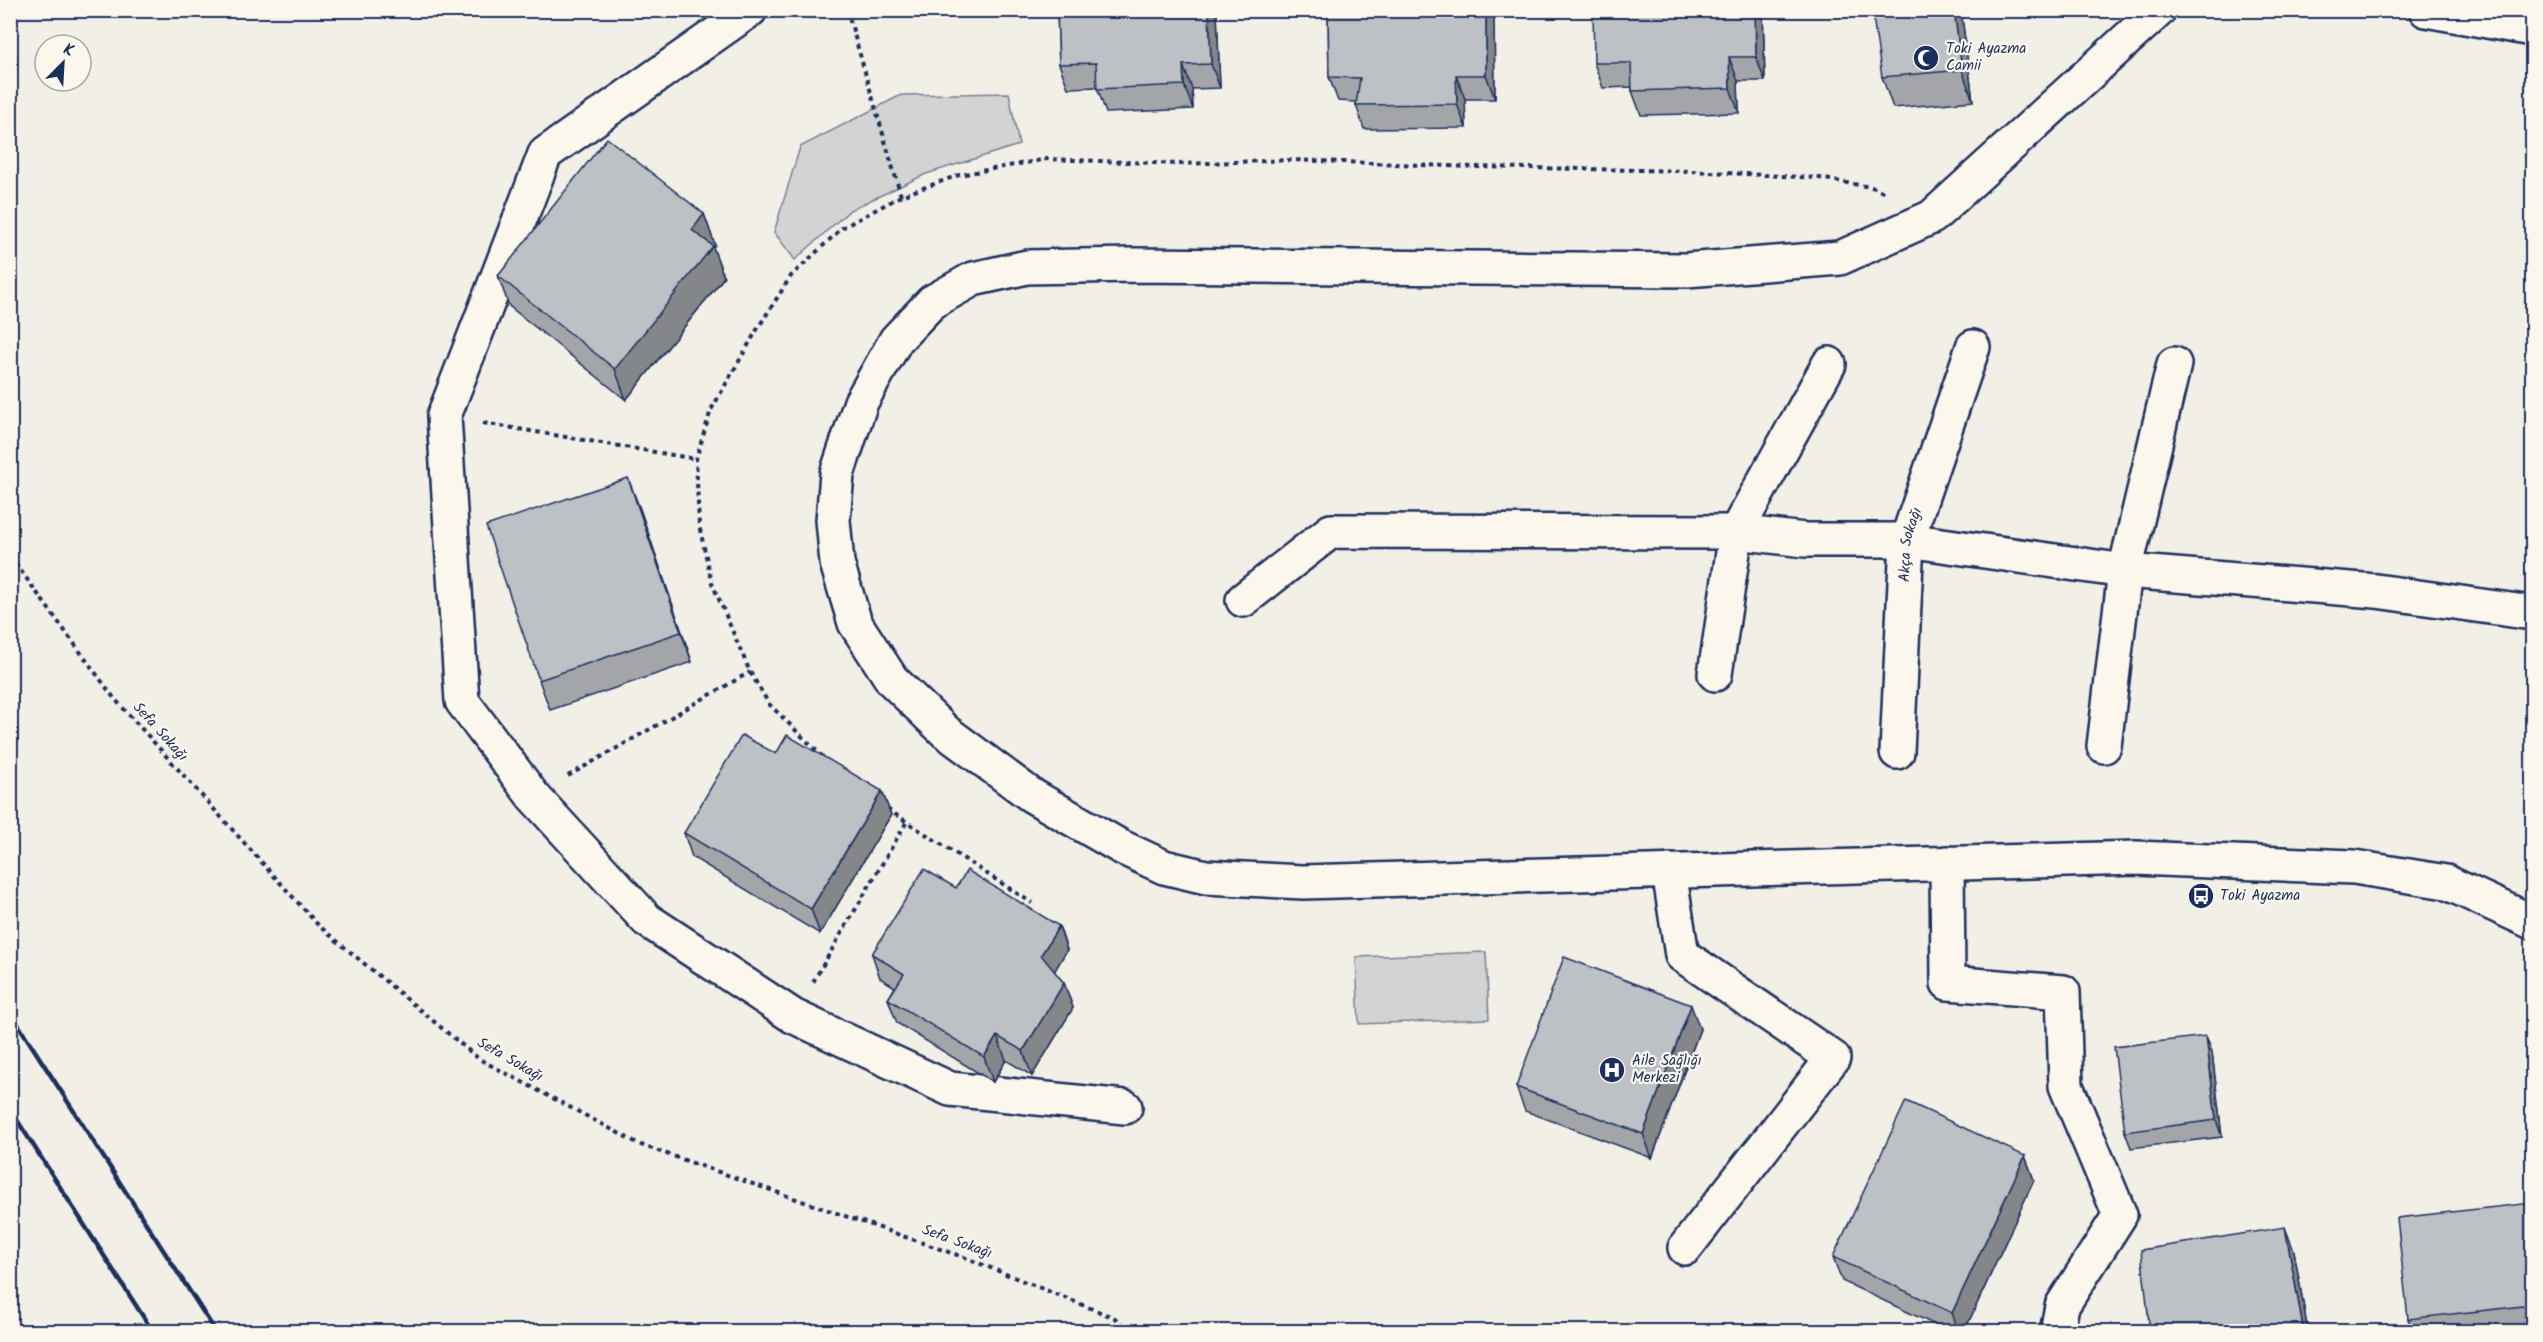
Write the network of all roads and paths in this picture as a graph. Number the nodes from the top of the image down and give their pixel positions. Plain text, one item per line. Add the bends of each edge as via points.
1 (750, 10) edge
2 (847, 10) edge
3 (2159, 10) edge
4 (2426, 10) edge
5 (2532, 28) edge
6 (901, 196) junction
7 (1932, 217) junction
8 (1973, 347) dead end
9 (1829, 364) dead end
10 (2174, 364) dead end
11 (444, 416) junction
12 (696, 459) junction
13 (1736, 532) junction
14 (1907, 540) junction
15 (10, 556) edge
16 (2125, 571) junction
17 (1243, 600) dead end
18 (2532, 613) edge
19 (750, 672) junction
20 (1715, 674) dead end
21 (2103, 746) dead end
22 (1897, 752) dead end
23 (826, 760) edge
24 (533, 796) junction
25 (879, 803) edge
26 (906, 823) junction
27 (1947, 863) junction
28 (1669, 871) junction
29 (1032, 903) dead end
30 (2532, 922) edge
31 (793, 1016) junction
32 (1125, 1107) dead end
33 (1685, 1248) dead end
34 (2062, 1323) edge
35 (1131, 1332) edge

1 - 11 street via 545,154
2 - 6 path
3 - 7 street
4 - 5 street
6 - 7 path via 959,176 1047,159 1180,164 1292,160 1819,178 1876,188
6 - 12 path via 842,228 791,276 711,410
7 - 28 street via 1840,258 1686,270 1027,267 974,279 932,302 896,340 861,402 837,474 833,520 837,564 855,623 892,680 946,732 1031,795 1121,847 1164,867 1206,878 1293,882
8 - 14 street, Akça Sokağı
9 - 13 street
10 - 16 street
11 - 12 path
11 - 24 street via 462,701
12 - 19 path via 699,525 712,583
13 - 14 street via 1805,540
13 - 17 street via 1331,531
13 - 20 street
14 - 16 street
14 - 22 street, Akça Sokağı
15 - 35 path, Sefa Sokağı via 114,698 319,926 479,1059 641,1145 966,1258 1115,1318
16 - 18 street via 2376,591
16 - 21 street
19 - 23 path via 769,704
19 - 24 path
24 - 31 street via 647,920
25 - 26 path
26 - 29 path
26 - 31 path
27 - 28 street
27 - 30 street via 2136,858 2354,867 2446,882
27 - 34 street via 1948,983 2063,992 2066,1086 2120,1215
28 - 33 street via 1682,955 1833,1058
31 - 32 street via 950,1089

